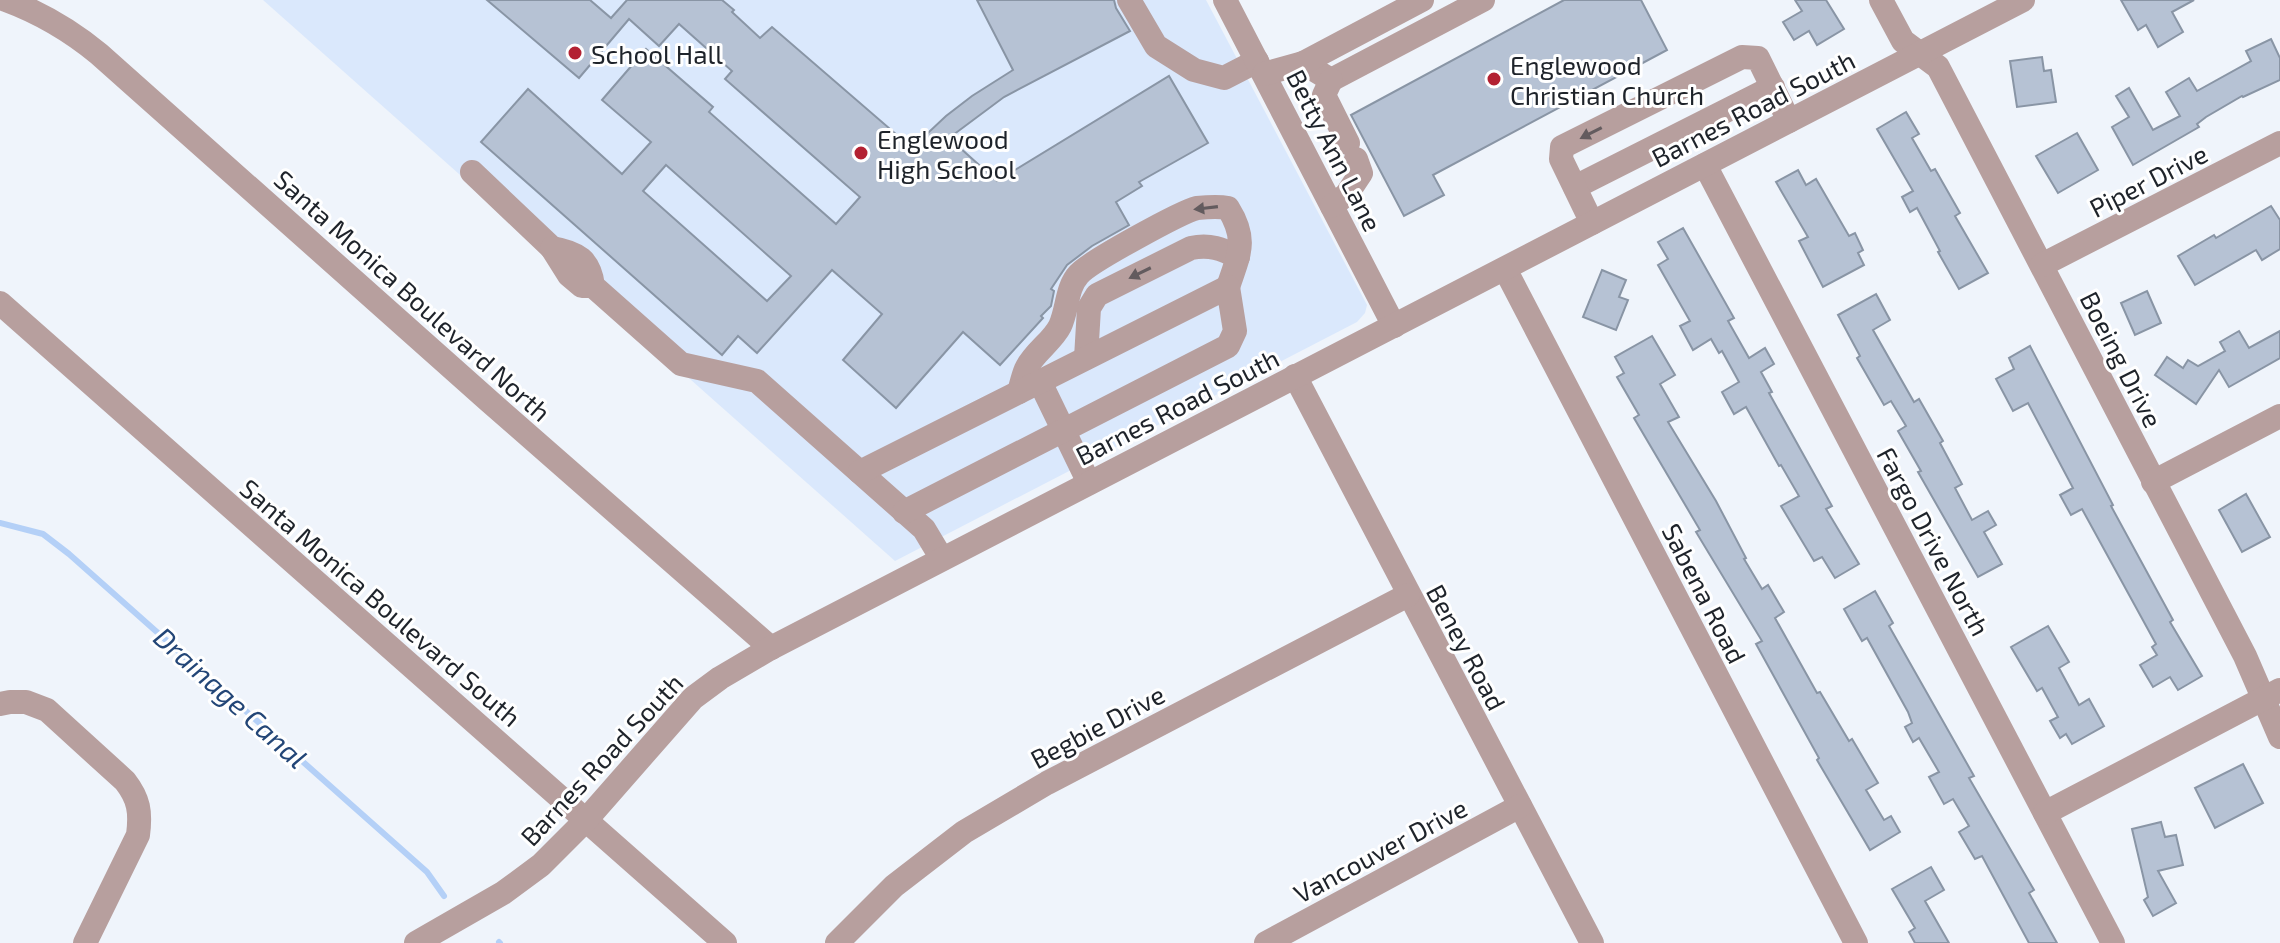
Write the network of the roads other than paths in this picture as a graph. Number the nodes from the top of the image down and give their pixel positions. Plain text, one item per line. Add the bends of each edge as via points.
1 (6, 0) edge
2 (1129, 0) edge
3 (1225, 0) edge
4 (1422, 0) edge
5 (1483, 0) edge
6 (1881, 0) edge
7 (2023, 0) edge
8 (1919, 54) junction
9 (1303, 63) junction
10 (1261, 68) junction
11 (1331, 80) junction
12 (1773, 87) junction
13 (1789, 121) junction
14 (2280, 143) edge
15 (1705, 165) junction
16 (472, 172) dead end
17 (1575, 187) junction
18 (1332, 206) junction
19 (1592, 223) junction
20 (1238, 257) junction
21 (2042, 265) junction
22 (1505, 269) junction
23 (1228, 287) junction
24 (0, 303) edge
25 (1394, 326) junction
26 (1086, 358) junction
27 (1295, 376) junction
28 (1029, 387) junction
29 (2280, 416) edge
30 (1063, 431) junction
31 (860, 472) junction
32 (2153, 482) junction
33 (1089, 483) junction
34 (904, 512) junction
35 (942, 559) junction
36 (1408, 595) junction
37 (771, 648) junction
38 (2272, 695) edge
39 (0, 704) edge
40 (2280, 737) edge
41 (1520, 806) junction
42 (2045, 813) junction
43 (586, 820) junction
44 (85, 943) edge
45 (416, 943) edge
46 (725, 943) edge
47 (837, 943) edge
48 (1266, 943) edge
49 (1592, 943) edge
50 (1856, 943) edge
51 (2113, 943) edge

1 - 37 street, Santa Monica Boulevard North via 72,32 99,54
2 - 10 street via 1156,46 1194,70 1224,78
3 - 10 street, Betty Ann Lane
4 - 9 street
5 - 11 street
6 - 8 street, Boeing Drive via 1903,41
7 - 8 street, Barnes Road South
8 - 13 street, Barnes Road South
8 - 21 street, Boeing Drive via 1938,67
9 - 10 street
9 - 11 street
10 - 18 street, Betty Ann Lane
11 - 18 street via 1324,95 1361,173
12 - 13 street
12 - 17 street
12 -> 17 street via 1758,58 1742,57 1562,147 1561,159
13 - 15 street, Barnes Road South
14 - 21 street, Piper Drive
15 - 19 street, Barnes Road South
15 - 42 street, Fargo Drive North
16 - 31 street via 552,248 581,259 592,272 593,286 681,364 757,381
17 - 19 street
18 - 25 street, Betty Ann Lane
19 - 22 street, Barnes Road South
20 - 23 street
20 -> 26 street via 1218,247 1191,248 1097,295 1089,308
20 -> 28 street via 1240,231 1228,208 1219,207 1195,209 1093,263 1073,284 1057,333 1026,368
21 - 32 street, Boeing Drive
22 - 25 street, Barnes Road South
22 - 50 street, Sabena Road
23 - 26 street
23 - 30 street via 1235,331 1228,346
24 - 43 street, Santa Monica Boulevard South
25 - 27 street, Barnes Road South
26 - 28 street
27 - 33 street, Barnes Road South
27 - 36 street, Beney Road
28 - 30 street
28 - 31 street
29 - 32 street
30 - 33 street
30 - 34 street
31 - 34 street
32 - 38 street, Boeing Drive via 2245,656
33 - 35 street, Barnes Road South
34 - 35 street via 924,529
35 - 37 street, Barnes Road South
36 - 41 street, Beney Road
36 - 47 street, Begbie Drive via 1047,783 964,832 894,886
37 - 43 street, Barnes Road South via 693,698
38 - 40 street, Boeing Drive
38 - 42 street
39 - 44 street via 26,702 47,710 125,781 139,805 138,835
41 - 48 street, Vancouver Drive
41 - 49 street, Beney Road
42 - 51 street, Fargo Drive North
43 - 45 street, Barnes Road South via 522,880
43 - 46 street, Santa Monica Boulevard South

